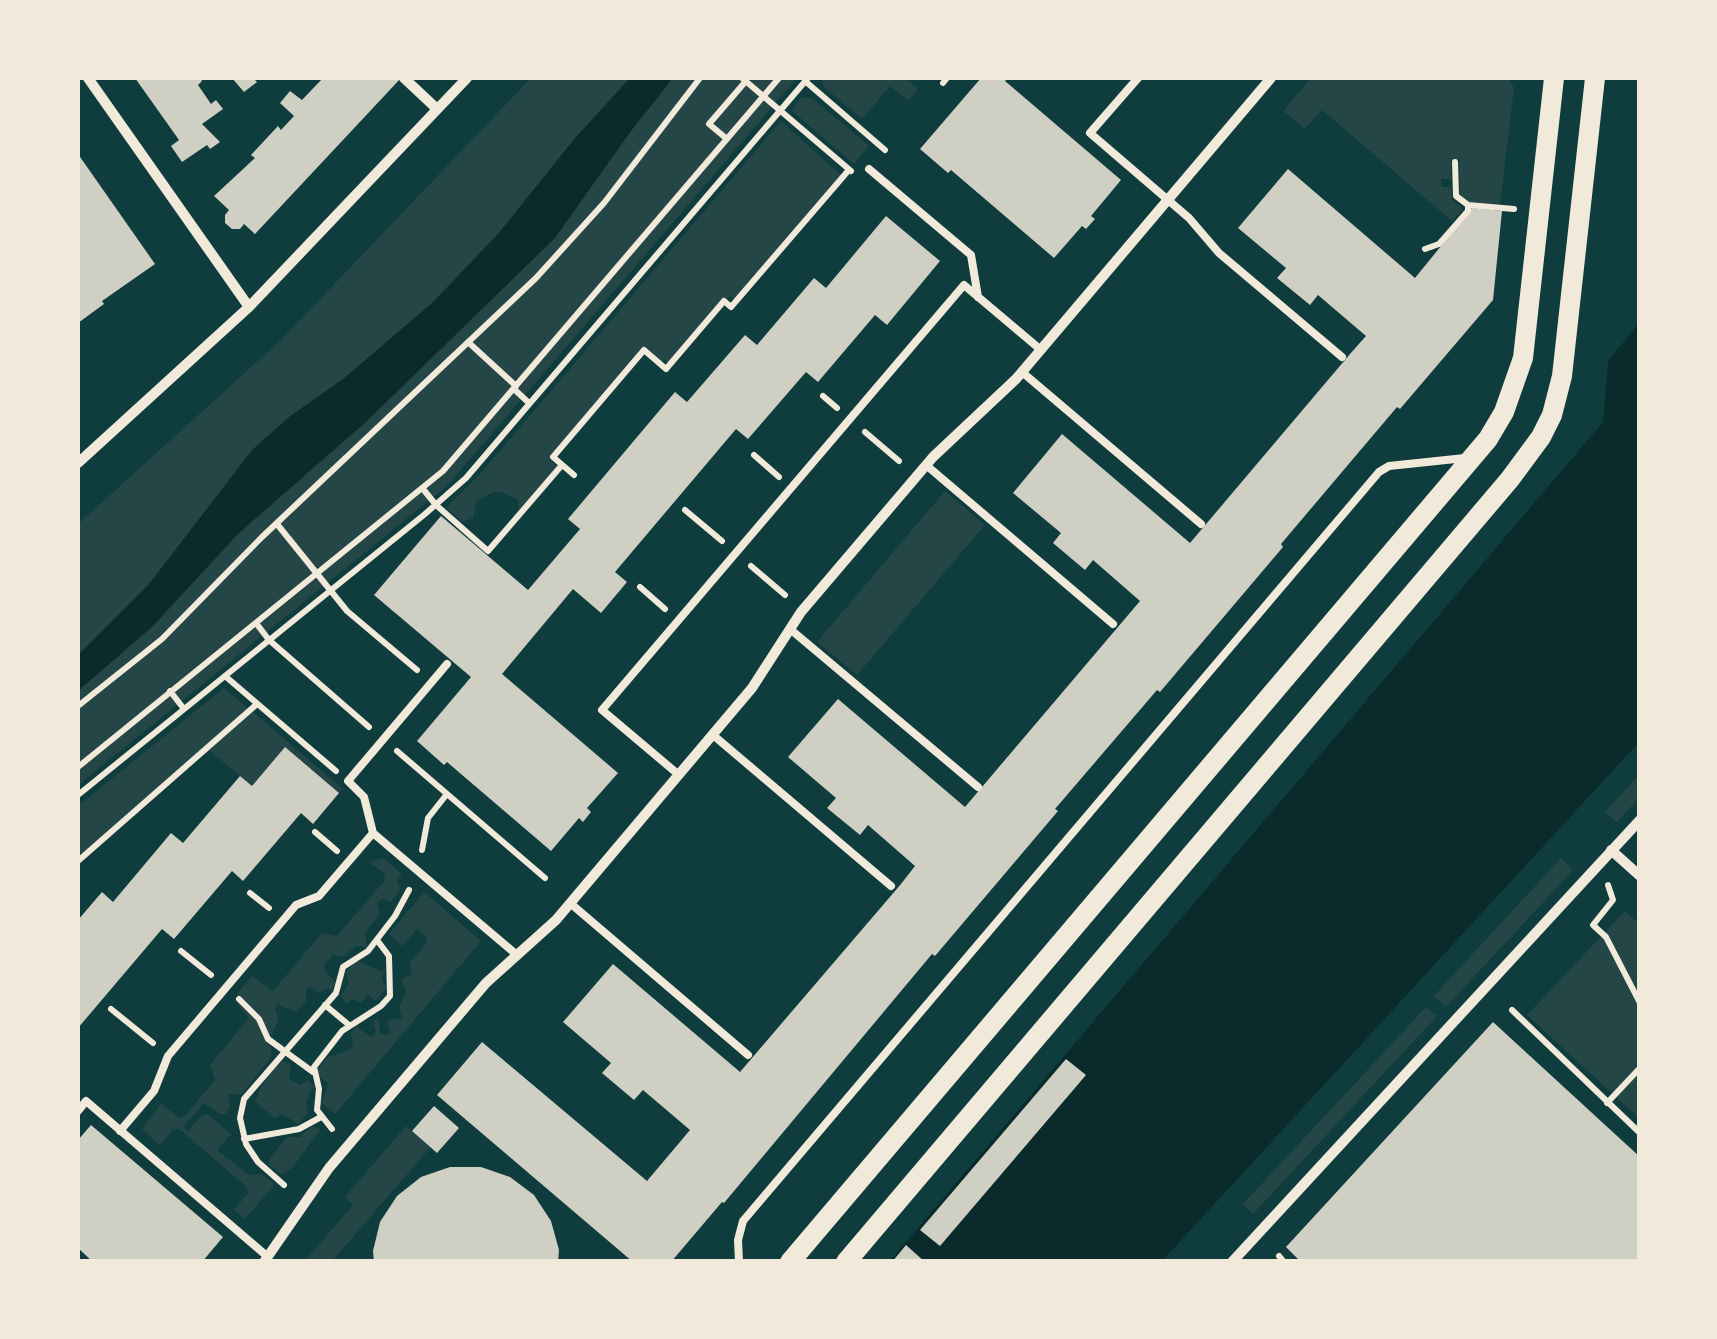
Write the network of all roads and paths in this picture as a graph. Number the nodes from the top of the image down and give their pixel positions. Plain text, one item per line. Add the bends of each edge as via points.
1 (88, 78) edge
2 (404, 78) edge
3 (467, 78) edge
4 (700, 78) edge
5 (779, 78) edge
6 (1138, 78) edge
7 (1272, 78) edge
8 (1554, 78) edge
9 (1595, 78) edge
10 (744, 79) edge
11 (806, 80) edge
12 (764, 96) junction
13 (436, 108) junction
14 (780, 110) junction
15 (726, 139) junction
16 (885, 150) dead end
17 (1455, 162) dead end
18 (870, 169) joint
19 (848, 171) junction
20 (1168, 200) junction
21 (1468, 205) junction
22 (1540, 212) junction
23 (1426, 249) dead end
24 (978, 297) junction
25 (249, 307) junction
26 (468, 342) junction
27 (1041, 350) junction
28 (1342, 357) dead end
29 (1022, 372) junction
30 (515, 388) junction
31 (529, 403) junction
32 (754, 455) dead end
33 (1475, 457) junction
34 (78, 463) edge
35 (562, 465) junction
36 (926, 465) junction
37 (574, 475) dead end
38 (423, 488) junction
39 (792, 488) junction
40 (436, 505) junction
41 (276, 524) junction
42 (1201, 524) dead end
43 (318, 573) junction
44 (640, 586) dead end
45 (331, 590) junction
46 (678, 621) junction
47 (256, 623) junction
48 (1113, 624) dead end
49 (790, 628) junction
50 (269, 640) junction
51 (447, 664) dead end
52 (225, 676) junction
53 (432, 682) junction
54 (170, 692) junction
55 (257, 704) junction
56 (78, 706) edge
57 (184, 709) junction
58 (712, 735) junction
59 (384, 740) junction
60 (78, 767) edge
61 (678, 775) junction
62 (348, 781) junction
63 (978, 787) dead end
64 (447, 794) junction
65 (78, 796) edge
66 (1640, 820) edge
67 (372, 833) junction
68 (1611, 850) junction
69 (1600, 860) junction
70 (78, 861) edge
71 (416, 870) junction
72 (1640, 876) edge
73 (545, 878) dead end
74 (892, 886) dead end
75 (570, 903) junction
76 (377, 940) junction
77 (181, 951) dead end
78 (517, 956) junction
79 (226, 988) junction
80 (1640, 1003) edge
81 (325, 1005) junction
82 (112, 1009) dead end
83 (1512, 1010) dead end
84 (348, 1025) junction
85 (284, 1050) junction
86 (748, 1055) dead end
87 (168, 1056) junction
88 (1640, 1068) edge
89 (313, 1072) junction
90 (1607, 1103) junction
91 (78, 1111) edge
92 (321, 1117) junction
93 (332, 1129) dead end
94 (120, 1131) junction
95 (1640, 1133) edge
96 (244, 1139) junction
97 (284, 1185) dead end
98 (266, 1259) edge
99 (739, 1262) edge
100 (790, 1262) edge
101 (846, 1262) edge
102 (1232, 1262) edge

1 - 25 street
2 - 13 street
3 - 13 street
4 - 26 path via 595,213
5 - 12 path
6 - 20 lane via 1090,134
7 - 20 street
8 - 22 main road
9 - 101 main road via 1565,357 1556,405 1541,437
10 - 12 path
10 - 15 path via 709,124
11 - 14 path
11 - 16 path
12 - 14 path
12 - 15 path
13 - 25 street
14 - 19 path
14 - 31 path
15 - 30 path
17 - 21 path via 1456,196
18 - 19 path
18 - 24 lane via 971,255
19 - 35 path via 730,308 724,301 666,369 644,350 553,458
20 - 27 street
20 - 28 lane
21 - 22 path
21 - 23 path via 1439,244
22 - 33 main road via 1518,375
24 - 27 lane
24 - 39 lane via 964,285
25 - 34 street
26 - 30 path
26 - 41 path
27 - 29 street
29 - 36 street
29 - 42 lane
30 - 31 path
30 - 38 path
31 - 40 path
32 - 39 path
33 - 99 lane via 1379,472 746,1218
33 - 100 main road
35 - 37 path
35 - 40 path via 488,550
36 - 48 lane
36 - 49 street
38 - 40 path
38 - 43 path
39 - 46 lane
40 - 45 path
41 - 43 path
41 - 56 path via 162,640
43 - 45 path
43 - 47 path
44 - 46 path
45 - 50 path
45 - 53 path
46 - 61 lane via 602,710
47 - 50 path
47 - 54 path
49 - 58 street via 762,675
49 - 63 lane
50 - 52 path
50 - 59 path
51 - 53 lane
52 - 55 path
52 - 57 path
53 - 59 lane
54 - 57 path
54 - 60 path
55 - 62 path
55 - 70 path
57 - 65 path
58 - 61 street
58 - 74 lane
59 - 62 lane
59 - 64 path
61 - 75 street
62 - 67 lane via 364,797
64 - 71 path via 428,818
64 - 73 path
66 - 68 street
67 - 71 lane
67 - 79 lane via 320,896 296,905
68 - 69 street
68 - 72 street
69 - 80 path via 1613,900 1593,925
69 - 102 street
71 - 76 path
71 - 78 lane
75 - 78 street
75 - 86 lane
76 - 81 path via 343,967 338,990
76 - 84 path via 388,956 391,992 381,1006
77 - 79 path
78 - 98 street via 328,1168
79 - 85 path
79 - 87 lane
81 - 84 path
81 - 85 path
82 - 87 path
83 - 90 path
84 - 89 path
85 - 89 path
85 - 96 path via 244,1099
87 - 94 lane via 154,1091
88 - 90 path
89 - 92 path
90 - 95 path
91 - 94 lane via 86,1101
92 - 93 path
92 - 96 path via 299,1129
94 - 98 lane
96 - 97 path

